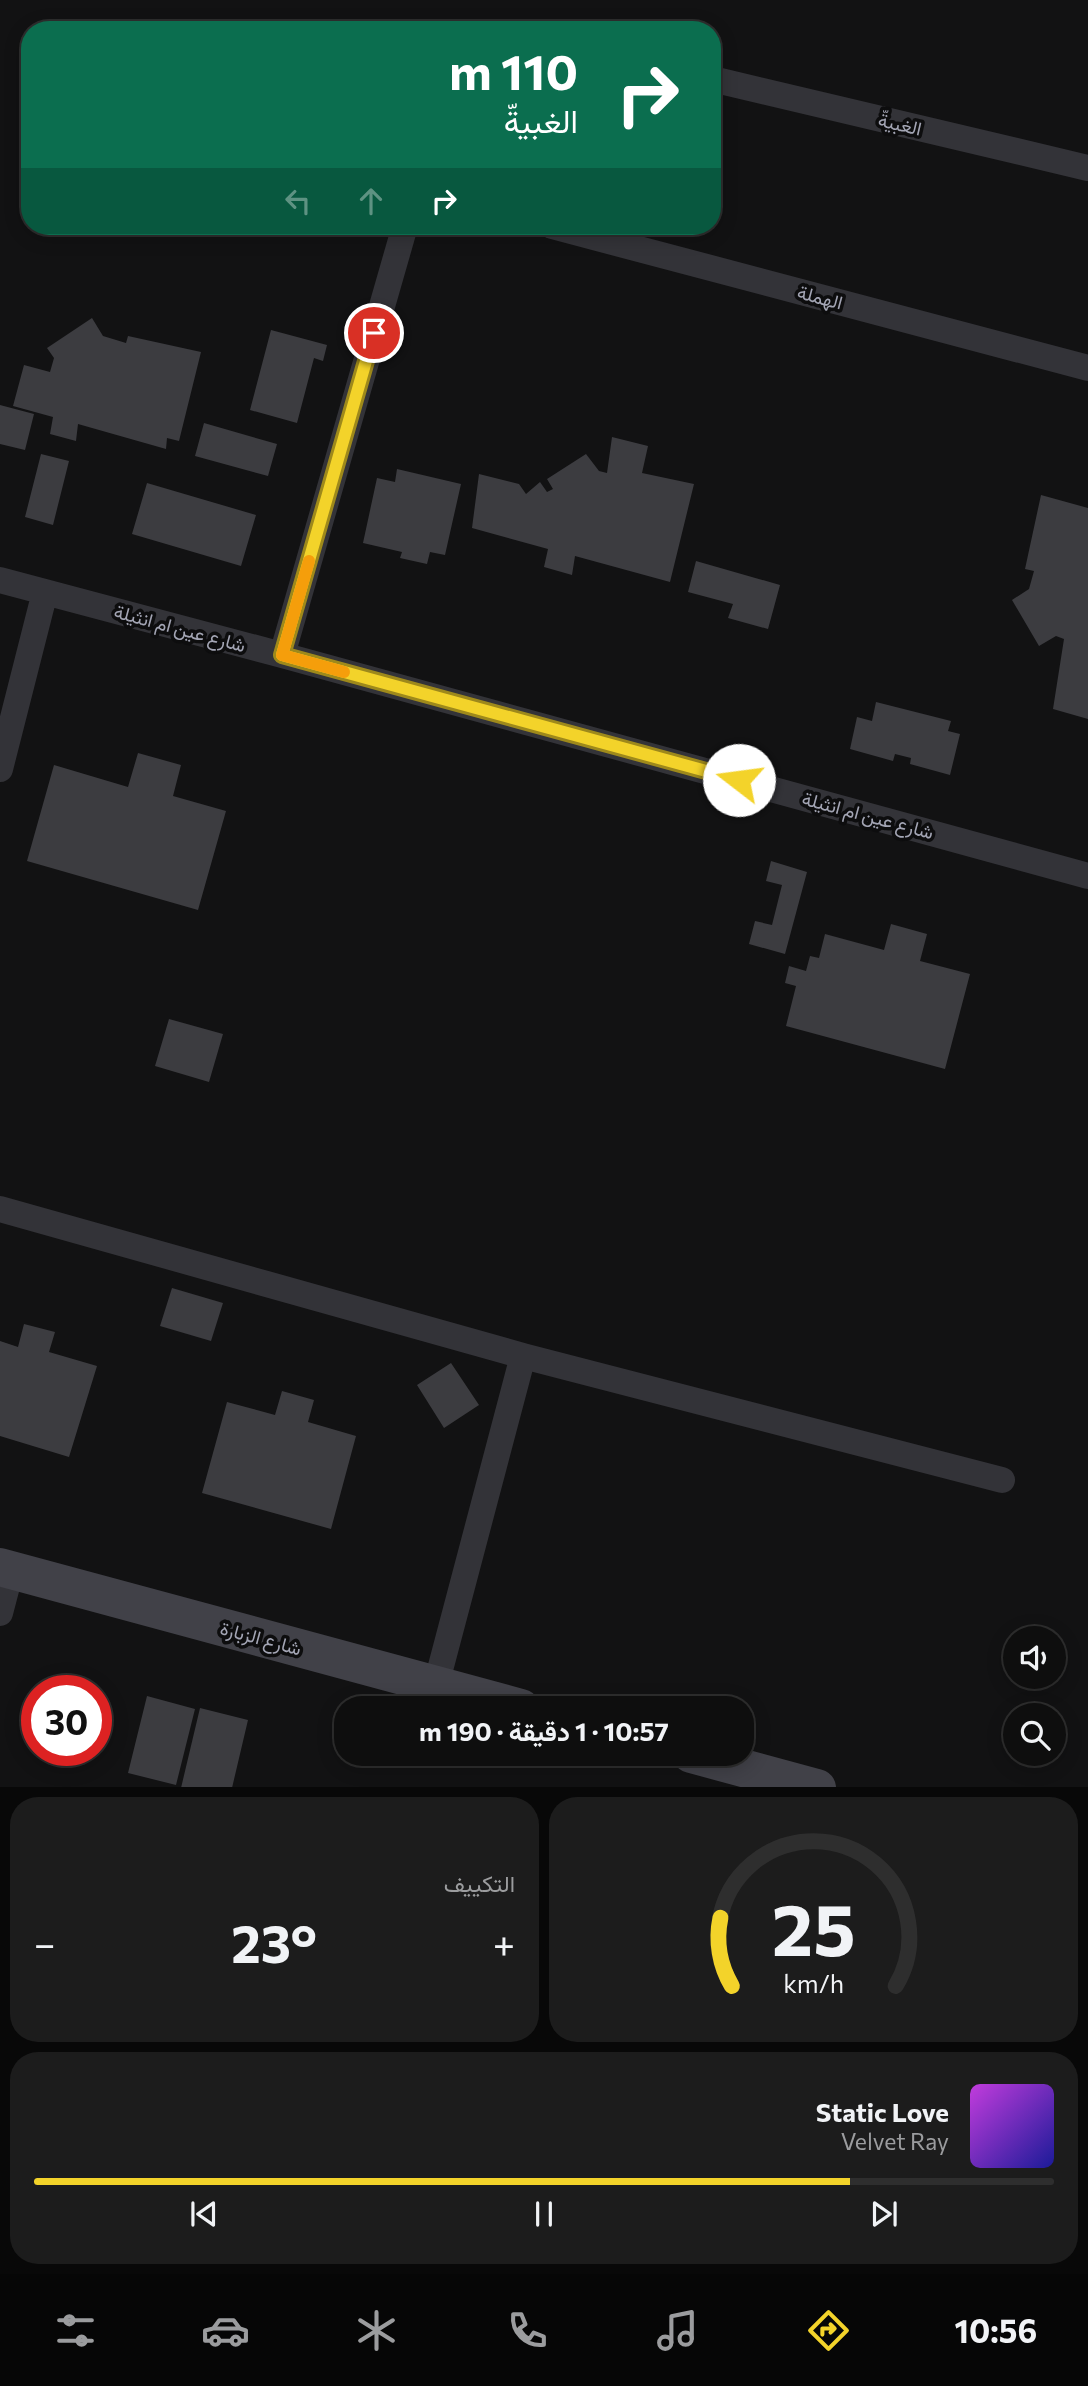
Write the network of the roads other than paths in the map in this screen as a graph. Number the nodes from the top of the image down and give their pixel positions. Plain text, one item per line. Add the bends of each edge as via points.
1 (721, 81) edge
2 (1088, 168) edge
3 (402, 235) edge
4 (586, 235) edge
5 (1088, 368) edge
6 (0, 580) edge
7 (45, 592) junction
8 (282, 655) junction
9 (0, 769) edge
10 (1088, 876) edge
11 (0, 1209) edge
12 (523, 1356) junction
13 (1002, 1480) dead end
14 (6, 1569) edge
15 (0, 1613) edge
16 (436, 1685) junction
17 (477, 1696) edge
18 (737, 1766) edge
19 (817, 1787) edge

1 - 2 street, الغبيةّ
3 - 8 street
4 - 5 street, الهملة
6 - 7 street, شارع عين ام انثيلة
7 - 8 street, شارع عين ام انثيلة
7 - 9 street
8 - 10 street, شارع عين ام انثيلة
11 - 12 street
12 - 13 street
12 - 16 street
14 - 15 street
14 - 16 street, شارع الزبارة
16 - 17 street, شارع الزبارة
18 - 19 street

